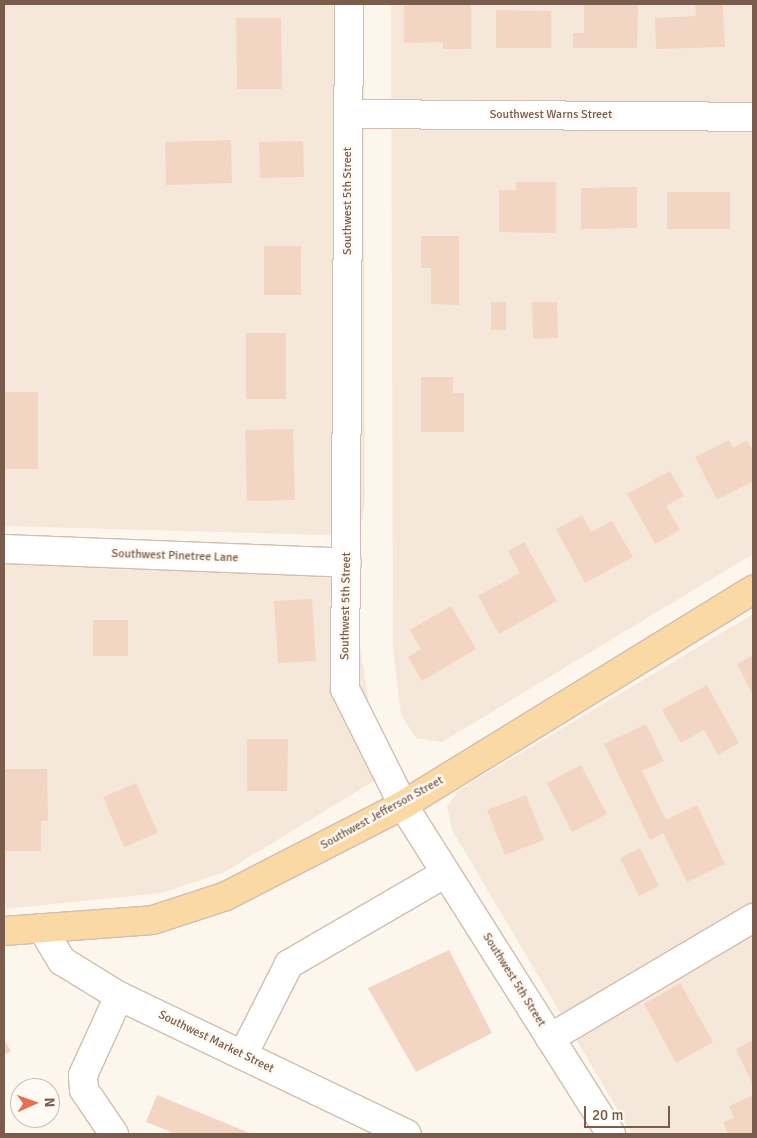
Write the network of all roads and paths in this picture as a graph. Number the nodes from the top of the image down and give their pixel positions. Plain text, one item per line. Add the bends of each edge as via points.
1 (349, 4) edge
2 (348, 114) junction
3 (753, 117) edge
4 (4, 548) edge
5 (347, 563) junction
6 (753, 590) edge
7 (403, 805) junction
8 (446, 873) junction
9 (753, 918) edge
10 (42, 928) junction
11 (4, 931) edge
12 (120, 996) junction
13 (550, 1038) junction
14 (243, 1055) junction
15 (114, 1134) edge
16 (407, 1134) edge
17 (611, 1134) edge

1 - 2 street, Southwest 5th Street
2 - 3 street, Southwest Warns Street
2 - 5 street, Southwest 5th Street
4 - 5 street, Southwest Pinetree Lane
5 - 7 street, Southwest 5th Street via 345,689
6 - 7 main road, Southwest Jefferson Street
7 - 8 street, Southwest 5th Street
7 - 10 main road, Southwest Jefferson Street via 217,899 153,920
8 - 13 street, Southwest 5th Street
8 - 14 street via 289,964
9 - 13 street
10 - 11 main road, Southwest Jefferson Street
10 - 12 street, Southwest Market Street via 62,961
12 - 14 street, Southwest Market Street
12 - 15 street via 83,1075 84,1090
13 - 17 street, Southwest 5th Street
14 - 16 street, Southwest Market Street

